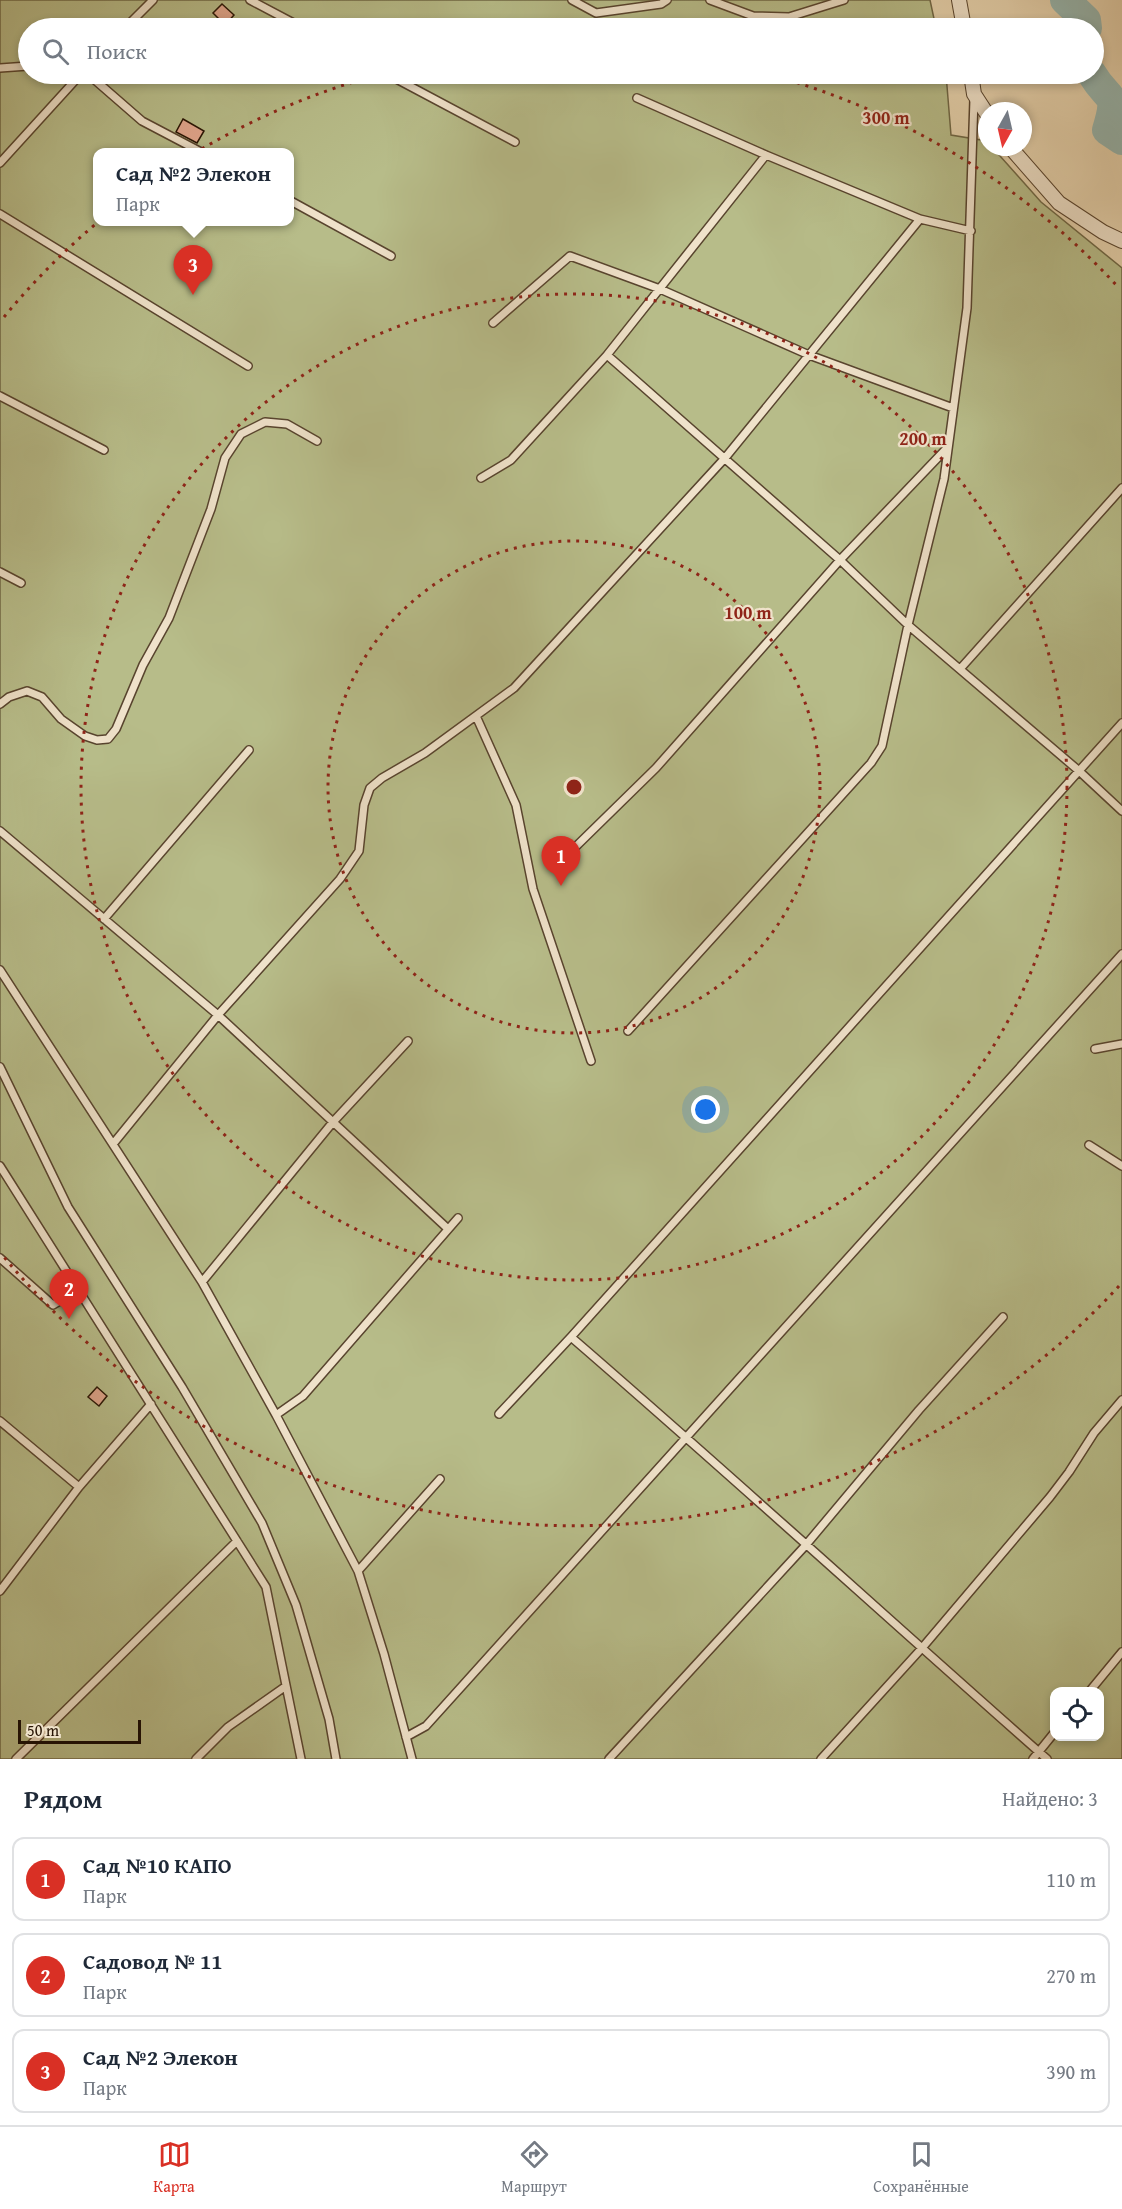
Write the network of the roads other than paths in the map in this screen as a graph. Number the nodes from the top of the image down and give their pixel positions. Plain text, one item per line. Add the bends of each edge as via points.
1 (153, 0) edge
2 (250, 0) edge
3 (572, 0) edge
4 (667, 0) edge
5 (710, 0) edge
6 (844, 0) edge
7 (959, 0) edge
8 (135, 18) edge
9 (284, 18) edge
10 (962, 18) edge
11 (18, 67) edge
12 (0, 68) edge
13 (72, 84) edge
14 (100, 84) edge
15 (406, 84) edge
16 (972, 84) edge
17 (974, 94) junction
18 (637, 98) dead end
19 (979, 102) edge
20 (515, 142) dead end
21 (192, 148) edge
22 (766, 155) junction
23 (1018, 156) edge
24 (0, 163) edge
25 (294, 203) edge
26 (0, 214) edge
27 (920, 219) junction
28 (971, 231) junction
29 (1122, 241) edge
30 (391, 256) dead end
31 (660, 289) junction
32 (493, 323) dead end
33 (607, 355) junction
34 (809, 355) junction
35 (248, 366) dead end
36 (0, 396) edge
37 (953, 408) junction
38 (317, 441) dead end
39 (948, 447) junction
40 (104, 450) dead end
41 (725, 458) junction
42 (481, 478) dead end
43 (1122, 488) edge
44 (840, 560) junction
45 (0, 572) edge
46 (21, 583) dead end
47 (908, 625) junction
48 (960, 669) junction
49 (0, 704) edge
50 (476, 716) junction
51 (1122, 723) edge
52 (249, 750) dead end
53 (1078, 770) junction
54 (1122, 811) edge
55 (0, 831) edge
56 (558, 864) dead end
57 (104, 919) junction
58 (1122, 954) edge
59 (0, 970) edge
60 (218, 1015) junction
61 (628, 1031) dead end
62 (408, 1041) dead end
63 (1122, 1044) edge
64 (1095, 1048) dead end
65 (591, 1061) dead end
66 (0, 1066) edge
67 (333, 1122) junction
68 (113, 1144) junction
69 (1089, 1146) dead end
70 (0, 1166) edge
71 (1122, 1166) edge
72 (458, 1218) dead end
73 (447, 1228) junction
74 (0, 1258) edge
75 (202, 1282) junction
76 (78, 1290) junction
77 (1004, 1317) dead end
78 (571, 1337) junction
79 (1122, 1400) edge
80 (151, 1404) junction
81 (499, 1414) dead end
82 (276, 1415) junction
83 (0, 1421) edge
84 (686, 1437) junction
85 (440, 1479) dead end
86 (79, 1487) junction
87 (237, 1541) junction
88 (805, 1546) junction
89 (358, 1571) junction
90 (0, 1591) edge
91 (922, 1648) junction
92 (1122, 1652) edge
93 (286, 1686) junction
94 (1093, 1687) edge
95 (406, 1737) junction
96 (1050, 1738) edge
97 (1039, 1752) junction
98 (16, 1759) edge
99 (195, 1759) edge
100 (301, 1759) edge
101 (336, 1759) edge
102 (412, 1759) edge
103 (609, 1759) edge
104 (821, 1759) edge
105 (1033, 1759) edge
106 (1047, 1759) edge

1 - 8 lane
2 - 9 lane
3 - 4 lane via 596,13
5 - 6 lane via 753,16 780,17
7 - 10 street
11 - 12 lane
13 - 24 lane
14 - 21 lane via 142,120
15 - 20 lane
16 - 17 street
17 - 19 street
17 - 28 lane
18 - 22 lane
22 - 27 lane
22 - 31 lane
23 - 29 street via 1059,203
25 - 30 lane
26 - 35 lane
27 - 28 lane
27 - 34 lane
28 - 37 lane via 967,308
31 - 32 lane via 570,256
31 - 33 lane
31 - 34 lane
33 - 41 lane
33 - 42 lane via 511,460
34 - 37 lane
34 - 41 lane
36 - 40 lane
37 - 39 lane
38 - 49 lane via 287,424 265,422 241,435 225,458 211,509 168,618 108,739 85,736 42,697 27,691
39 - 44 lane
39 - 47 lane via 944,479
41 - 44 lane
41 - 50 lane via 514,688
43 - 48 lane
44 - 47 lane
44 - 56 lane via 656,768
45 - 46 lane
47 - 48 lane
47 - 61 lane via 882,746 872,763
48 - 53 lane
50 - 60 lane via 369,788 359,851 340,879
50 - 65 lane via 516,805 533,889
51 - 53 lane
52 - 57 lane
53 - 54 lane
53 - 78 lane
55 - 57 lane
57 - 60 lane
58 - 84 lane
59 - 68 lane
60 - 67 lane
60 - 68 lane
62 - 67 lane
63 - 64 lane
66 - 101 lane via 68,1207 183,1387 262,1523 296,1605 329,1719
67 - 73 lane
67 - 75 lane
68 - 75 lane
69 - 71 lane
70 - 76 lane
72 - 73 lane
73 - 82 lane via 303,1396
74 - 76 lane via 53,1305
75 - 82 lane
76 - 80 lane
77 - 88 lane via 919,1410
78 - 81 lane
78 - 84 lane
79 - 91 lane via 1050,1497
80 - 86 lane
80 - 87 lane
82 - 89 lane
83 - 86 lane
84 - 88 lane
84 - 95 lane via 426,1726
85 - 89 lane
86 - 90 lane
87 - 93 lane via 266,1587
87 - 98 lane
88 - 91 lane
88 - 103 lane
89 - 95 lane
91 - 97 lane
91 - 104 lane
92 - 94 lane
93 - 99 lane via 228,1727
93 - 100 lane
95 - 102 lane
96 - 97 lane
97 - 105 lane
97 - 106 lane

